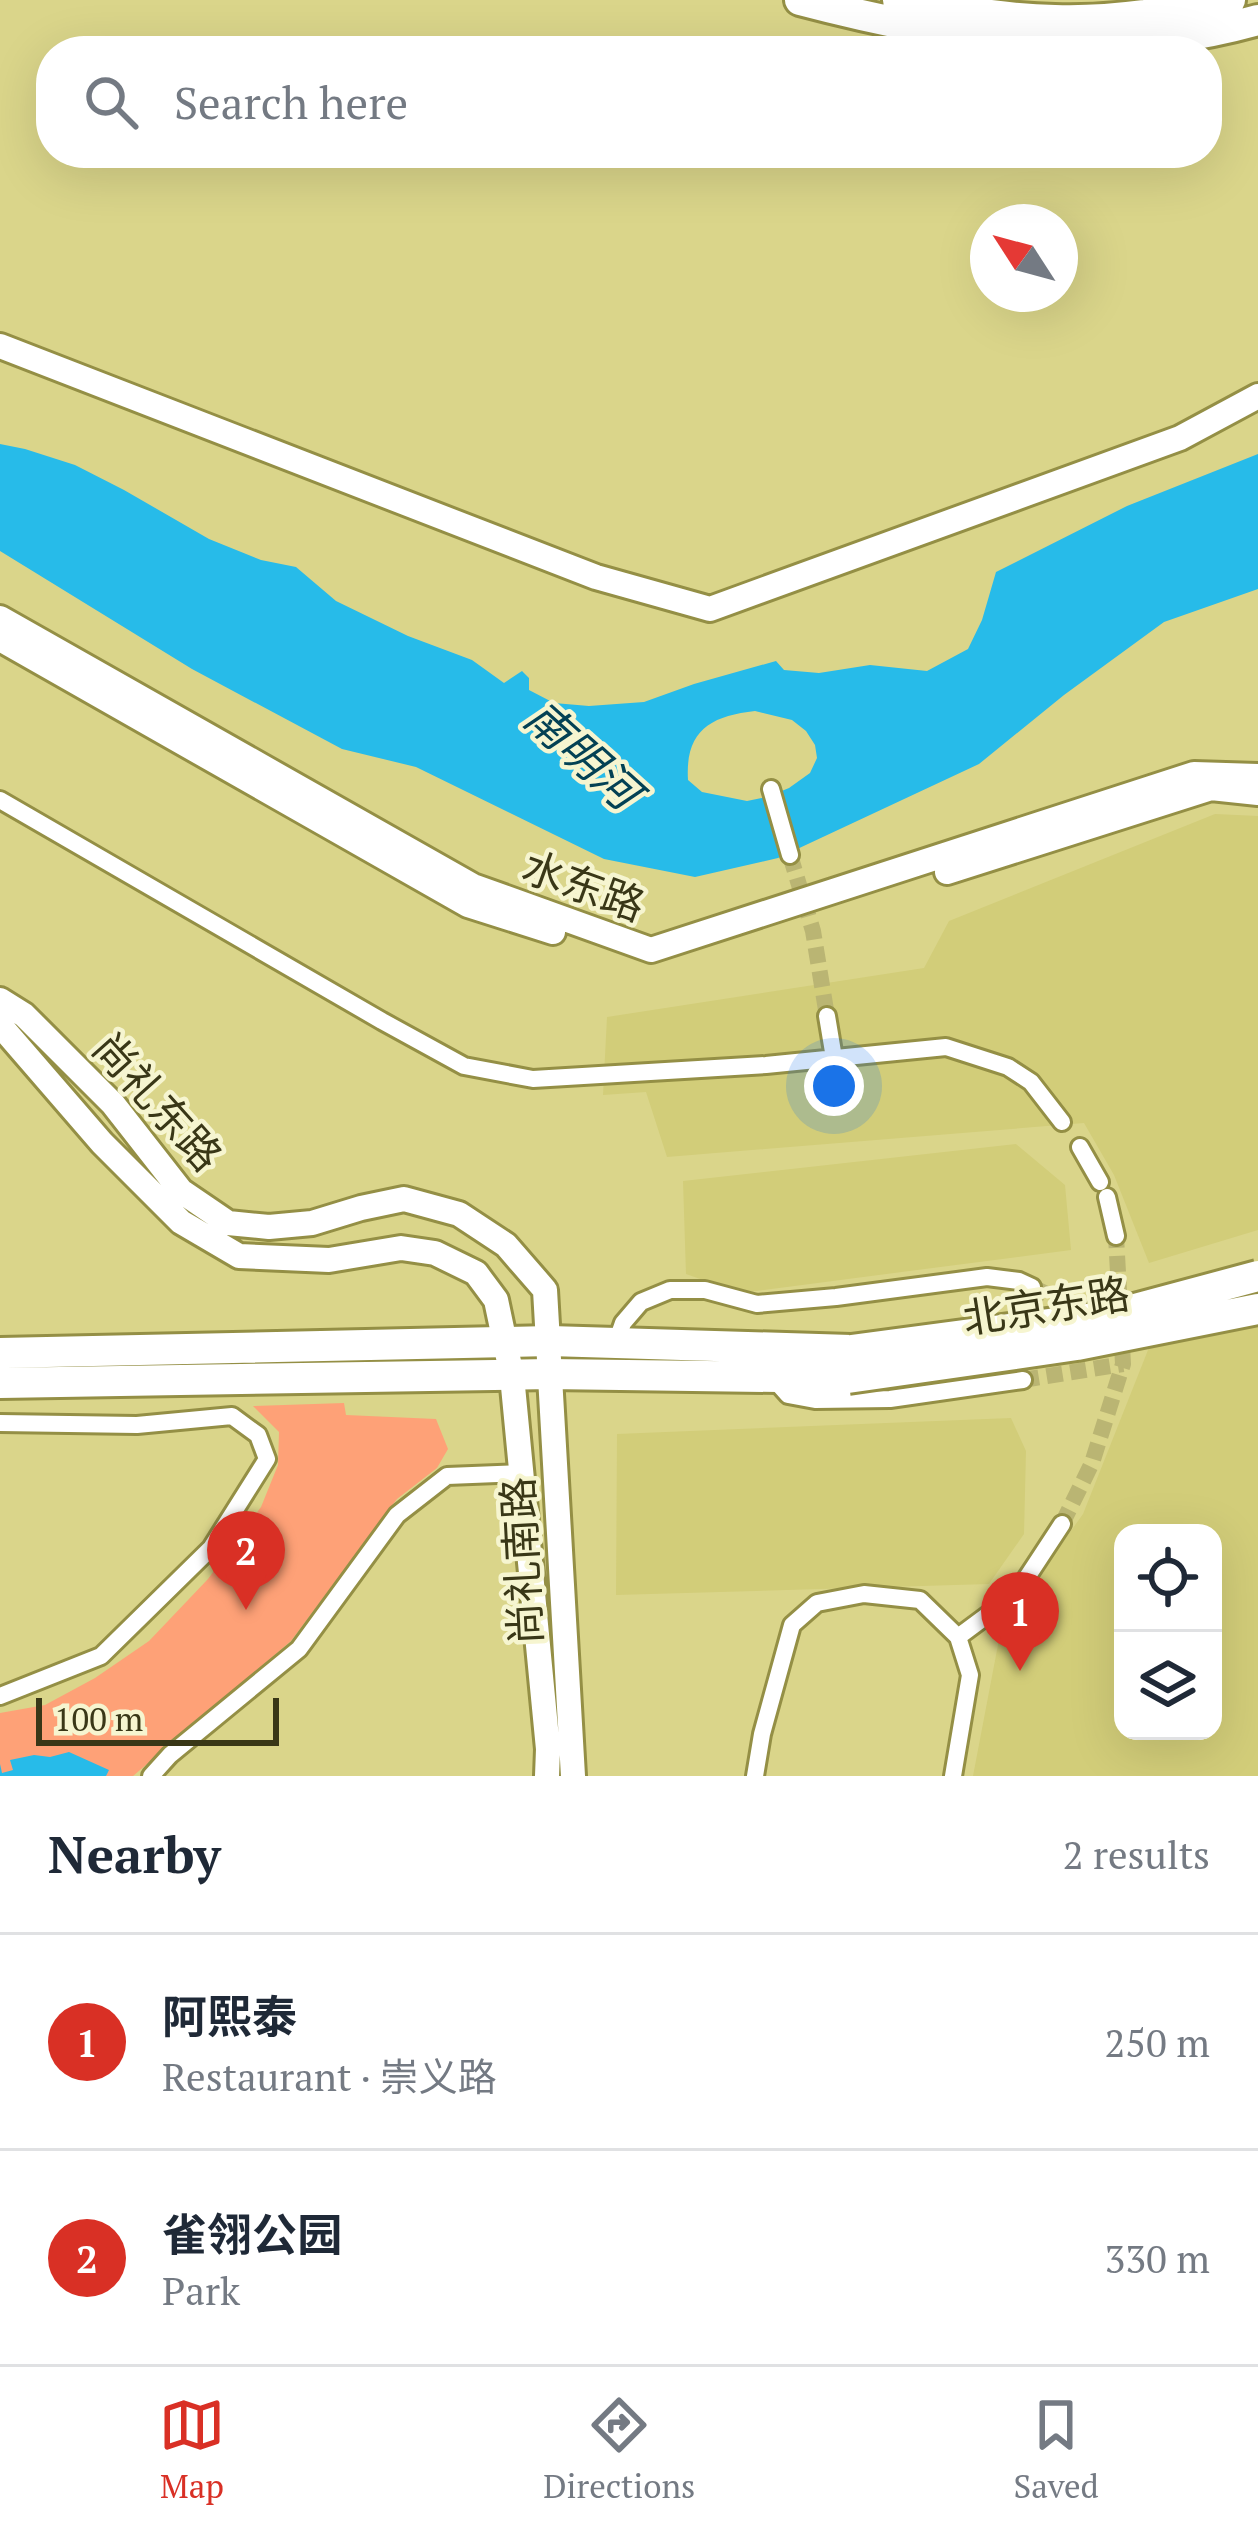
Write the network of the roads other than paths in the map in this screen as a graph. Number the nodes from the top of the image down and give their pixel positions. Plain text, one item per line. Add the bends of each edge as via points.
1 (800, 0) edge
2 (898, 0) edge
3 (1230, 0) edge
4 (1258, 20) edge
5 (968, 36) edge
6 (1174, 36) edge
7 (0, 346) edge
8 (1258, 396) edge
9 (0, 618) edge
10 (0, 639) edge
11 (1258, 776) edge
12 (771, 789) dead end
13 (1258, 793) edge
14 (0, 800) edge
15 (790, 855) tunnel mouth
16 (0, 1000) edge
17 (827, 1016) tunnel mouth
18 (0, 1025) edge
19 (834, 1058) junction
20 (1062, 1122) dead end
21 (1080, 1147) dead end
22 (1116, 1236) tunnel mouth
23 (1258, 1276) edge
24 (1032, 1287) tunnel mouth
25 (1258, 1309) edge
26 (550, 1341) junction
27 (506, 1342) junction
28 (616, 1343) junction
29 (0, 1353) edge
30 (849, 1364) junction
31 (549, 1374) junction
32 (512, 1376) junction
33 (771, 1377) junction
34 (174, 1380) junction
35 (1023, 1380) tunnel mouth
36 (0, 1383) edge
37 (178, 1419) junction
38 (0, 1423) edge
39 (521, 1473) junction
40 (1062, 1524) tunnel mouth
41 (958, 1637) junction
42 (0, 1696) edge
43 (152, 1776) edge
44 (547, 1776) edge
45 (573, 1776) edge
46 (755, 1776) edge
47 (953, 1776) edge

1 - 5 highway
2 - 3 highway via 1059,21
4 - 6 highway
7 - 8 main road via 596,577 710,609 1180,438
9 - 11 main road, 水东路 via 473,886 650,950 1194,774
10 - 13 main road, 水东路 via 468,905 656,964 1211,788
12 - 15 street
14 - 19 street via 464,1066 533,1079
16 - 26 main road, 尚礼东路 via 113,1104 181,1191 228,1223 312,1223 404,1199 459,1214 506,1245 545,1290
17 - 19 street
18 - 27 main road, 尚礼东路 via 181,1222 239,1256 436,1253 476,1273 496,1300
19 - 20 street via 946,1047 974,1054 1031,1082
21 - 22 street
23 - 30 highway, 北京东路, bridge via 1109,1316
24 - 28 street via 987,1277 757,1304 670,1290 641,1302
25 - 30 highway, 北京东路, bridge via 1077,1345
26 - 27 highway
26 - 28 highway
26 - 31 main road, 尚礼南路
27 - 29 highway
27 - 32 main road, 尚礼南路
28 - 30 highway
30 - 33 highway
31 - 32 highway
31 - 33 highway
31 - 45 main road, 尚礼南路
32 - 34 highway
32 - 39 main road, 尚礼南路
33 - 35 street via 788,1395 815,1400 890,1399
34 - 36 highway
34 - 37 street
37 - 38 street
37 - 42 street via 232,1417 258,1435 267,1459 211,1548 101,1656
39 - 43 street via 447,1476 398,1515 299,1649
39 - 44 main road, 尚礼南路
40 - 41 street via 1016,1594
41 - 46 street via 920,1600 864,1594 817,1603 792,1624
41 - 47 street via 970,1675

